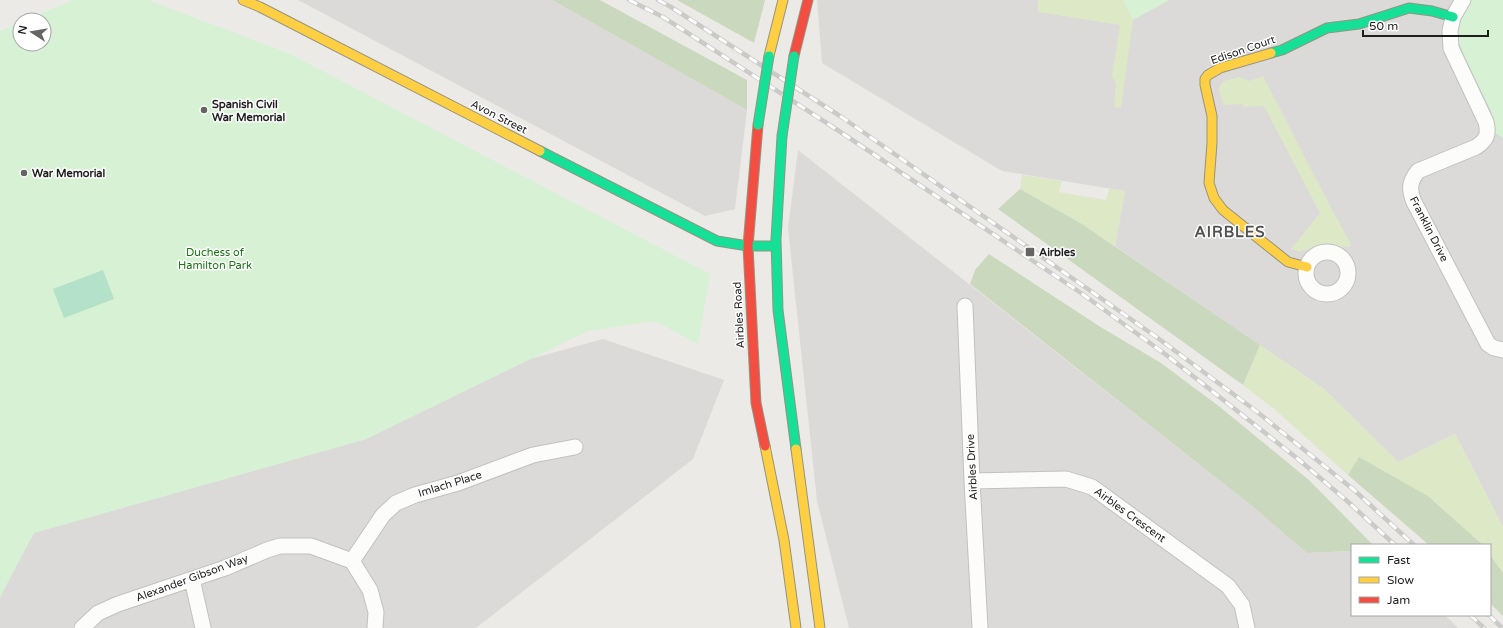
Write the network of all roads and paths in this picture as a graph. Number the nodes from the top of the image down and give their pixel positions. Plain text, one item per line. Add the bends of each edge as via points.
1 (243, 0) edge
2 (783, 0) edge
3 (808, 0) edge
4 (1463, 0) edge
5 (1453, 17) junction
6 (748, 246) junction
7 (776, 246) junction
8 (1306, 267) dead end
9 (965, 306) dead end
10 (1503, 350) edge
11 (575, 447) dead end
12 (972, 481) junction
13 (352, 561) junction
14 (192, 578) junction
15 (82, 628) edge
16 (203, 628) edge
17 (375, 628) edge
18 (796, 628) edge
19 (820, 628) edge
20 (980, 628) edge
21 (1247, 628) edge

1 - 6 main road, Avon Street via 697,232 717,241
2 - 6 main road, Airbles Road, bridge via 769,56 758,125
3 - 7 main road, bridge via 794,56 782,136
4 - 5 street, Franklin Drive
5 - 8 main road, Edison Court via 1409,8 1359,24 1327,28 1282,50 1220,68 1205,79 1212,116 1209,183 1214,198 1223,210 1288,262
5 - 10 street, Franklin Drive via 1450,31 1451,48 1488,131 1482,143 1476,147 1418,171 1411,183 1410,192 1488,344
6 - 7 main road, Avon Street
6 - 18 main road, Airbles Road via 756,403 784,540
7 - 19 main road via 778,310
9 - 12 street, Airbles Drive
11 - 13 street, Imlach Place via 533,455 396,503 383,515
12 - 20 street, Airbles Drive
12 - 21 street, Airbles Crescent via 1066,479 1092,487 1228,586 1242,605
13 - 14 street, Alexander Gibson Way via 311,546 280,546
13 - 17 street via 370,590 376,612
14 - 15 street, Alexander Gibson Way via 98,613
14 - 16 street

